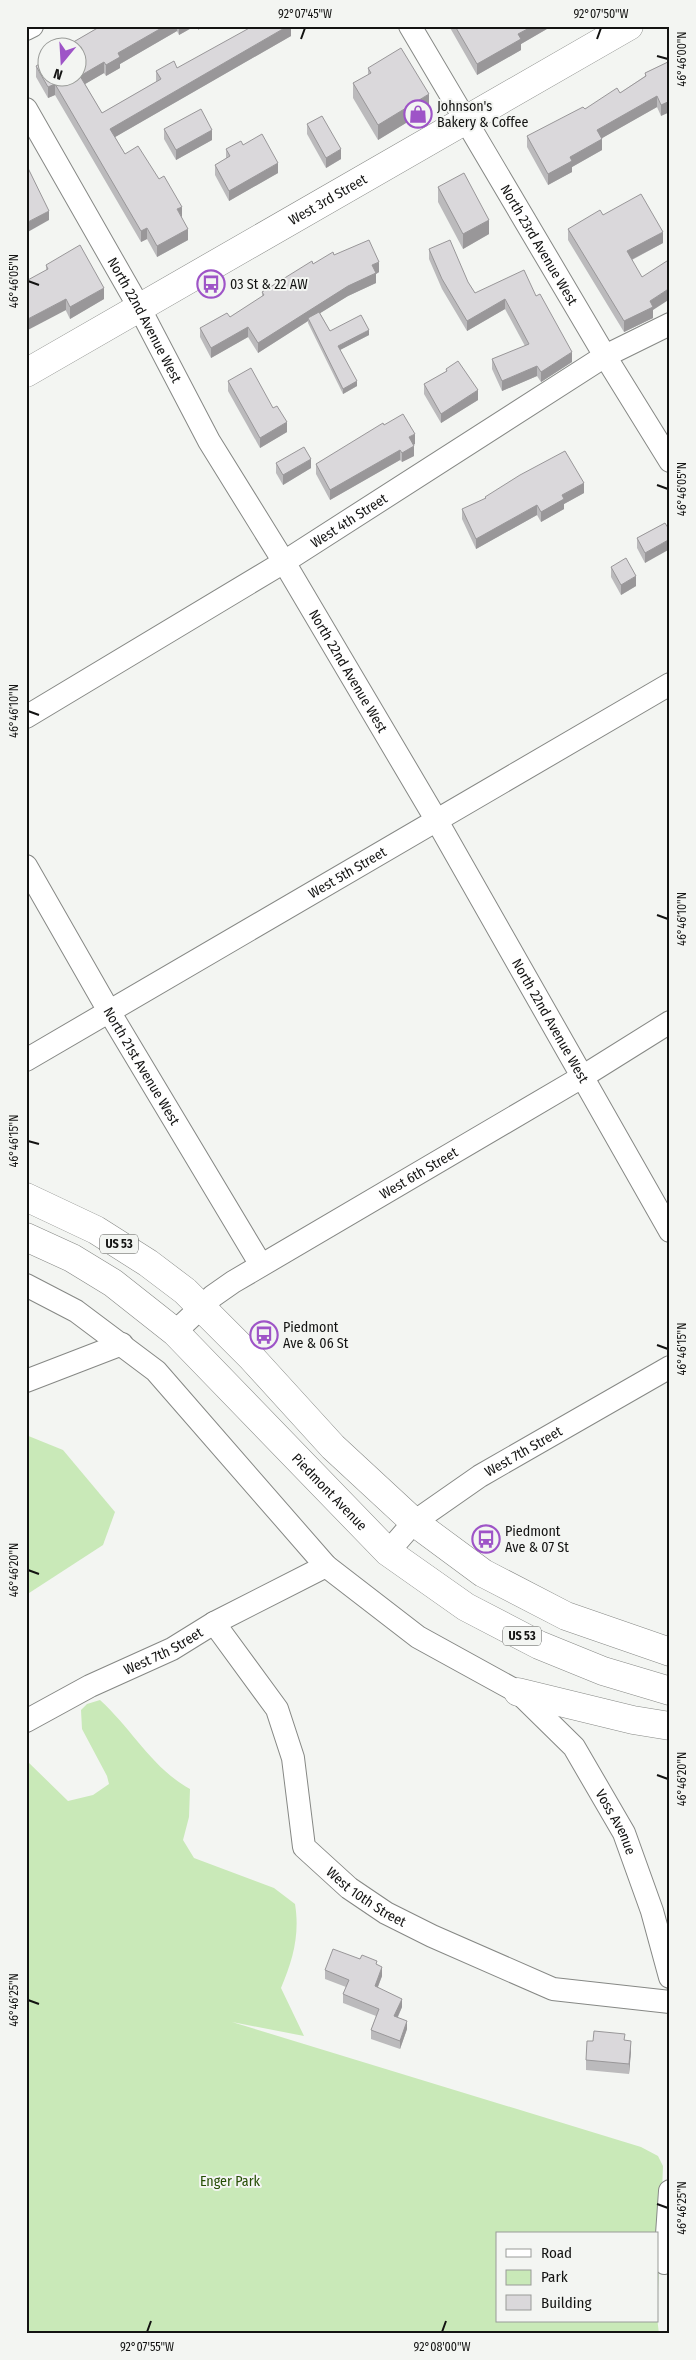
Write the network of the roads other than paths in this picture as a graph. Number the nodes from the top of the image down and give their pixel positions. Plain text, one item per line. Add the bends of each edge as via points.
1 (32, 26) edge
2 (410, 26) edge
3 (629, 26) edge
4 (26, 30) edge
5 (26, 109) edge
6 (467, 121) junction
7 (140, 307) junction
8 (670, 324) edge
9 (605, 356) junction
10 (26, 373) edge
11 (670, 461) edge
12 (284, 562) junction
13 (670, 684) edge
14 (26, 717) edge
15 (437, 821) junction
16 (26, 866) edge
17 (110, 1013) junction
18 (670, 1022) edge
19 (26, 1060) edge
20 (582, 1077) junction
21 (26, 1197) edge
22 (670, 1232) edge
23 (26, 1237) edge
24 (261, 1265) junction
25 (26, 1285) edge
26 (202, 1306) junction
27 (175, 1332) junction
28 (122, 1344) junction
29 (670, 1367) edge
30 (26, 1381) edge
31 (414, 1522) junction
32 (388, 1552) junction
33 (326, 1566) junction
34 (214, 1623) junction
35 (670, 1652) edge
36 (670, 1691) edge
37 (518, 1692) junction
38 (26, 1721) edge
39 (670, 1726) edge
40 (670, 1977) edge
41 (670, 2002) edge
42 (670, 2191) edge
43 (665, 2263) dead end

1 - 4 street
2 - 6 street, North 23rd Avenue West
3 - 6 main road, West 3rd Street
5 - 7 street, North 22nd Avenue West
6 - 7 main road, West 3rd Street
6 - 9 street, North 23rd Avenue West
7 - 10 main road, West 3rd Street
7 - 12 street, North 22nd Avenue West via 210,441
8 - 9 street, West 4th Street
9 - 11 street, North 23rd Avenue West
9 - 12 street, West 4th Street
12 - 14 street, West 4th Street
12 - 15 street, North 22nd Avenue West
13 - 15 street, West 5th Street
15 - 17 street, West 5th Street
15 - 20 street, North 22nd Avenue West
16 - 17 street, North 21st Avenue West
17 - 19 street, West 5th Street
17 - 24 street, North 21st Avenue West
18 - 20 street, West 6th Street
20 - 22 street, North 22nd Avenue West
20 - 24 street, West 6th Street
21 - 26 main road, US 53 via 123,1246
23 - 27 main road, Piedmont Avenue / US 53 via 72,1258 113,1283
24 - 26 street, West 6th Street
25 - 28 street via 76,1311
26 - 27 street, West 6th Street
26 - 31 main road, US 53 via 333,1447
27 - 32 main road, Piedmont Avenue / US 53
28 - 30 street
28 - 33 street via 156,1371
29 - 31 street, West 7th Street via 480,1476
31 - 32 street, West 7th Street
31 - 35 main road, US 53 via 483,1573 566,1616
32 - 36 main road, Piedmont Avenue / US 53 via 466,1607 539,1645 603,1671
33 - 34 street, West 7th Street
33 - 37 street via 418,1637
34 - 38 street, West 7th Street via 172,1649 90,1686
34 - 41 street, West 10th Street via 277,1709 293,1758 304,1848 349,1888 417,1929 553,1990
37 - 39 main road
37 - 40 street, Voss Avenue via 574,1747 624,1833 652,1911
42 - 43 street

